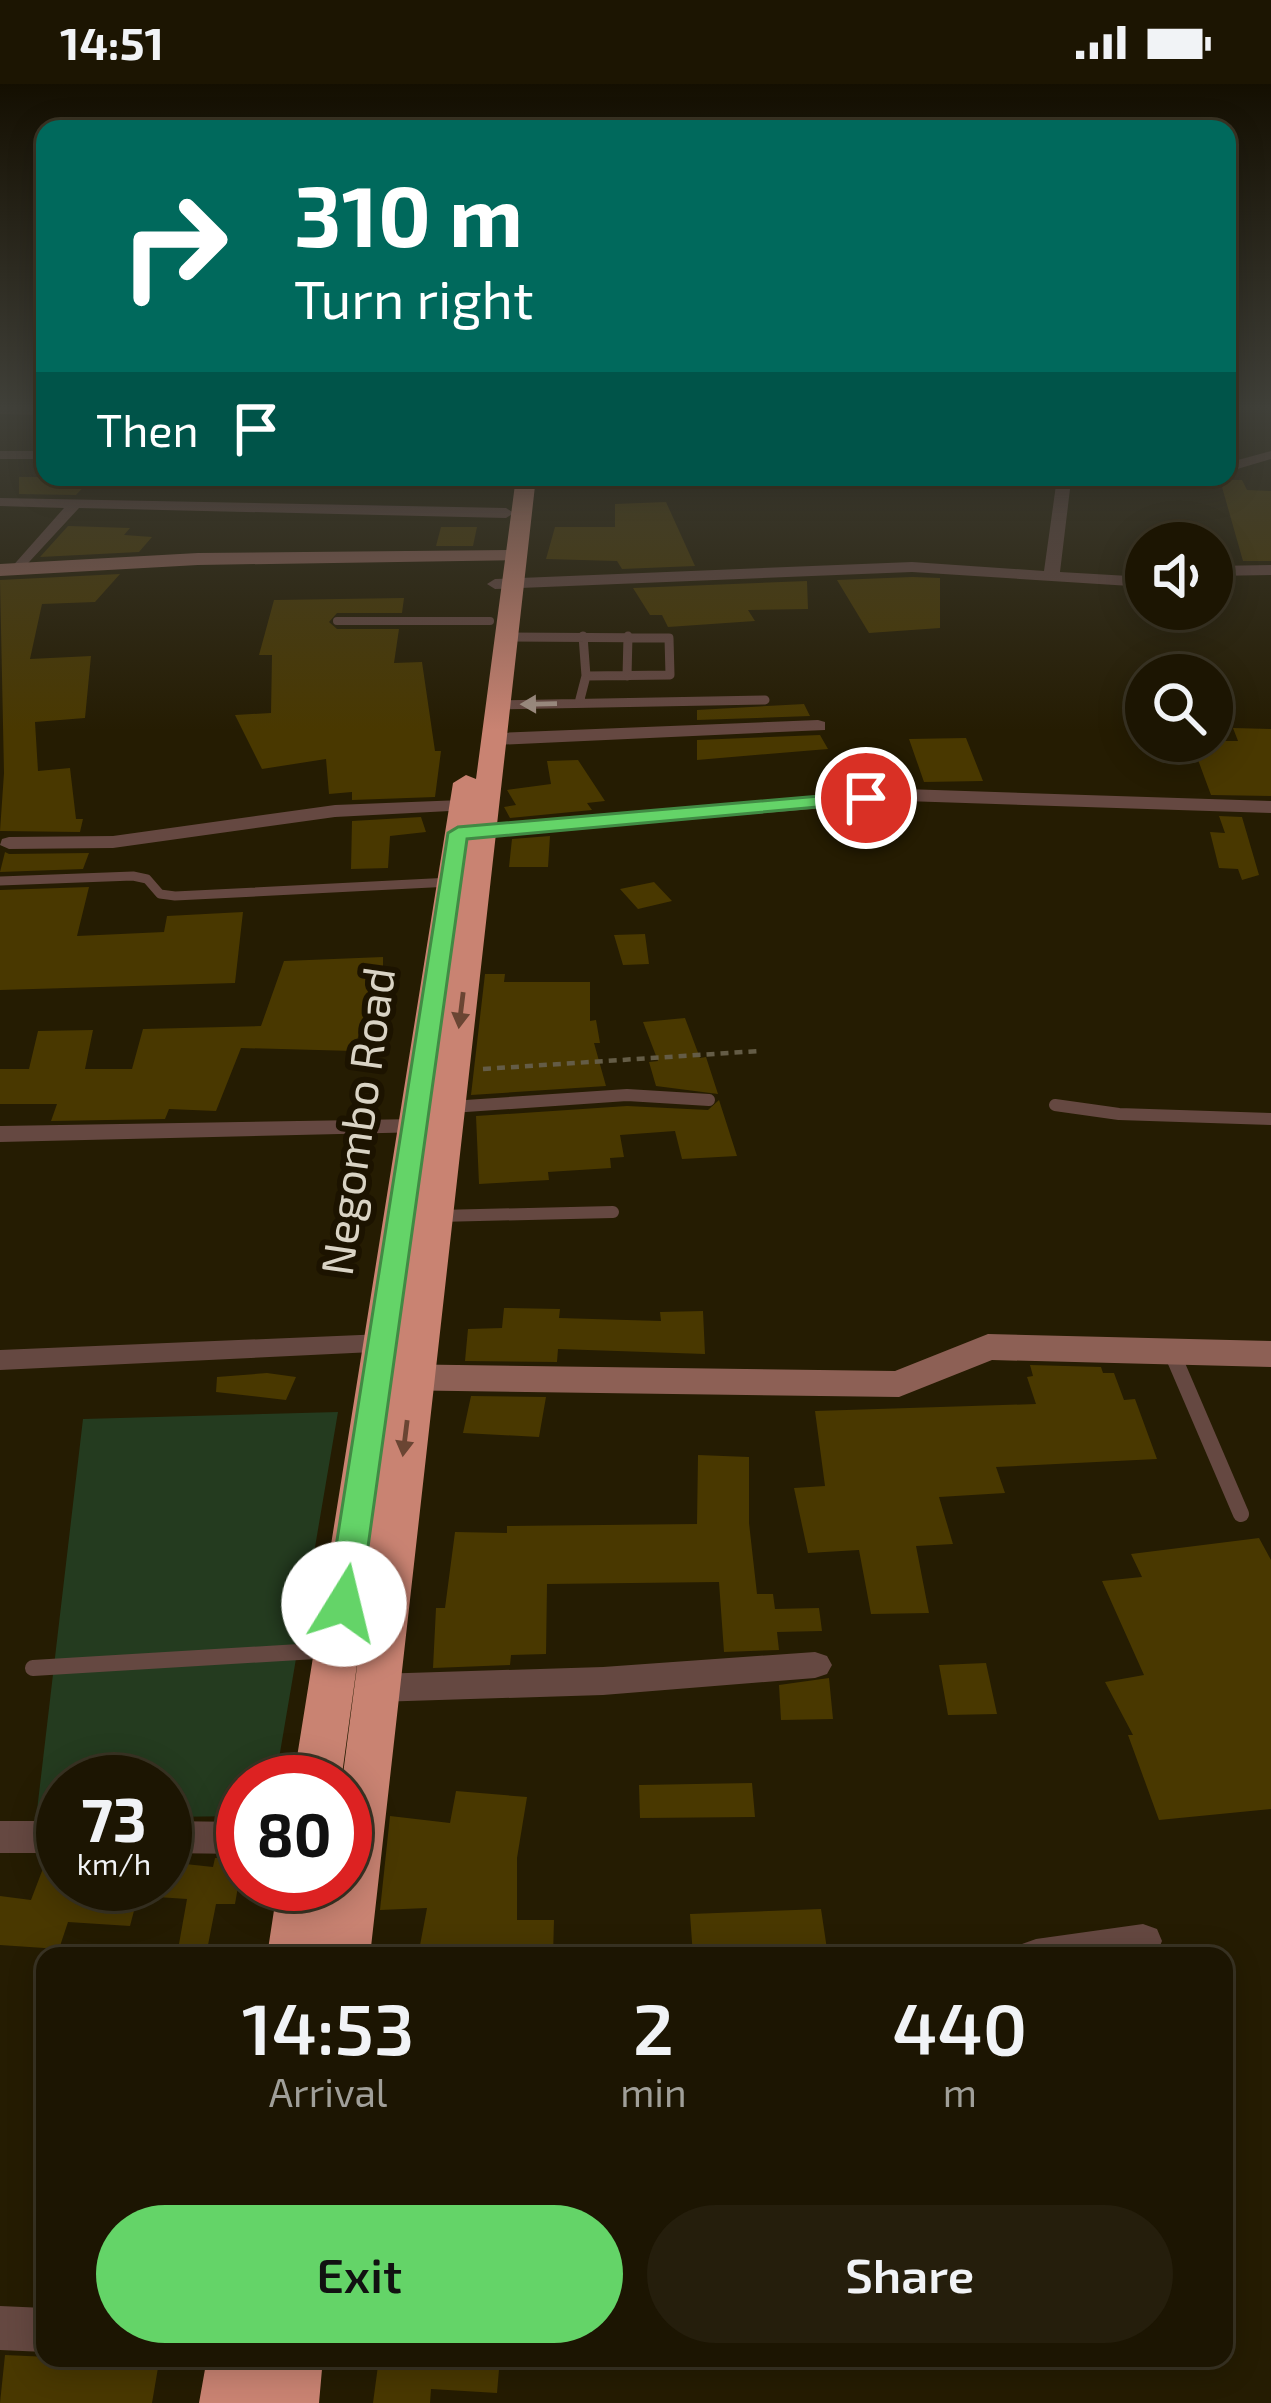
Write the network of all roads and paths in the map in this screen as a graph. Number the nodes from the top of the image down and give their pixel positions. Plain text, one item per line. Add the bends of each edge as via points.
1 (65, 514) edge
2 (506, 514) edge
3 (518, 514) edge
4 (1059, 514) edge
5 (9, 570) edge
6 (506, 570) junction
7 (1271, 570) edge
8 (1233, 571) edge
9 (1051, 577) junction
10 (1125, 581) edge
11 (337, 620) dead end
12 (499, 629) junction
13 (628, 635) junction
14 (583, 636) junction
15 (586, 676) junction
16 (627, 676) junction
17 (765, 700) dead end
18 (579, 703) junction
19 (497, 722) junction
20 (818, 726) dead end
21 (1271, 807) edge
22 (468, 823) junction
23 (9, 843) dead end
24 (0, 881) edge
25 (451, 882) junction
26 (759, 1051) dead end
27 (451, 1089) junction
28 (709, 1100) dead end
29 (1055, 1105) dead end
30 (1271, 1119) edge
31 (417, 1127) junction
32 (0, 1134) edge
33 (613, 1212) dead end
34 (434, 1216) junction
35 (1172, 1352) junction
36 (1271, 1354) edge
37 (0, 1360) edge
38 (391, 1366) junction
39 (1240, 1514) dead end
40 (337, 1649) junction
41 (815, 1665) dead end
42 (33, 1668) dead end
43 (376, 1688) junction
44 (321, 1755) edge
45 (0, 1837) edge
46 (36, 1837) edge
47 (298, 1911) edge
48 (1143, 1941) dead end
49 (293, 1947) edge
50 (345, 1947) edge
51 (1100, 1947) edge
52 (0, 2328) edge
53 (36, 2330) edge
54 (236, 2367) edge
55 (292, 2367) edge
56 (230, 2403) edge
57 (288, 2403) edge

1 - 5 street
2 - 6 highway, Negombo Road
3 - 6 highway, Negombo Road
4 - 9 street
5 - 6 main road via 197,559
6 - 9 street via 867,567
6 - 12 highway, Negombo Road
7 - 8 street
9 - 10 street
11 - 12 lane
12 - 14 lane
12 - 19 highway, Negombo Road
12 - 22 highway, Negombo Road
13 - 14 lane
13 - 16 lane
13 - 16 lane via 666,636 670,671
14 - 15 lane
15 - 16 lane
15 - 18 lane
17 - 18 lane
18 -> 19 lane
19 - 20 street
19 - 22 highway, Negombo Road
21 - 22 street via 905,795
22 - 23 street via 335,811 113,842
22 - 25 highway, Negombo Road
22 -> 27 highway, Negombo Road
24 - 25 lane via 133,876 175,896
25 - 31 highway, Negombo Road
26 - 27 path
27 - 28 lane
27 - 34 highway, Negombo Road
29 - 30 lane
31 - 32 street
31 - 38 highway, Negombo Road
33 - 34 lane
34 - 38 highway, Negombo Road
35 - 36 main road
35 - 38 main road via 988,1347 899,1384
35 - 39 lane
37 - 38 street
38 - 40 highway, Negombo Road
38 -> 43 highway, Negombo Road
40 - 42 lane
40 - 44 highway, Negombo Road
41 - 43 street
43 - 50 highway, Negombo Road
45 - 46 street
47 - 49 highway
48 - 51 street
52 - 53 street
54 - 56 highway
55 - 57 highway

